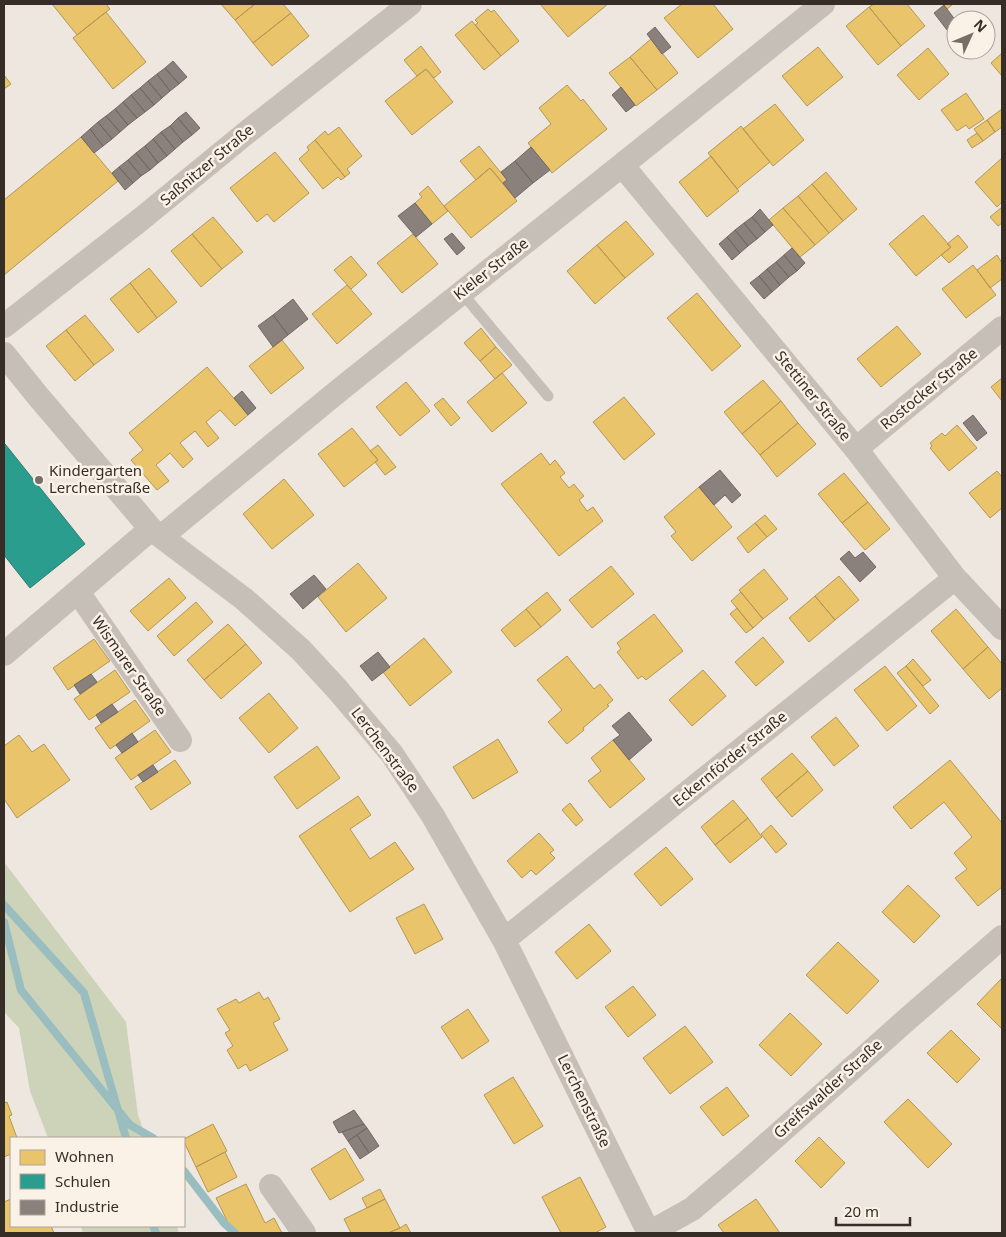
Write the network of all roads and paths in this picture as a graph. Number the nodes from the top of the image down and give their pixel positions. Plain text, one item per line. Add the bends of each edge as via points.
1 (410, 4) edge
2 (823, 4) edge
3 (622, 165) junction
4 (462, 293) junction
5 (4, 326) edge
6 (1002, 328) edge
7 (4, 354) edge
8 (548, 396) dead end
9 (856, 449) junction
10 (156, 533) junction
11 (955, 578) junction
12 (78, 592) junction
13 (1002, 628) edge
14 (4, 654) edge
15 (180, 740) dead end
16 (1002, 937) edge
17 (504, 940) junction
18 (270, 1186) dead end
19 (304, 1233) edge
20 (649, 1233) edge

1 - 5 street, Saßnitzer Straße
2 - 3 street, Kieler Straße
3 - 4 street, Kieler Straße
3 - 9 street, Stettiner Straße
4 - 8 lane
4 - 10 street, Kieler Straße
6 - 9 street, Rostocker Straße
7 - 10 street, Lerchenstraße
9 - 11 street, Stettiner Straße
10 - 12 street
10 - 17 street, Lerchenstraße via 244,600 301,650 337,689 392,754 428,808
11 - 13 street, Stettiner Straße
11 - 17 street, Eckernförder Straße
12 - 14 street
12 - 15 street, Wismarer Straße
16 - 20 street, Greifswalder Straße via 692,1209
17 - 20 street, Lerchenstraße
18 - 19 street

